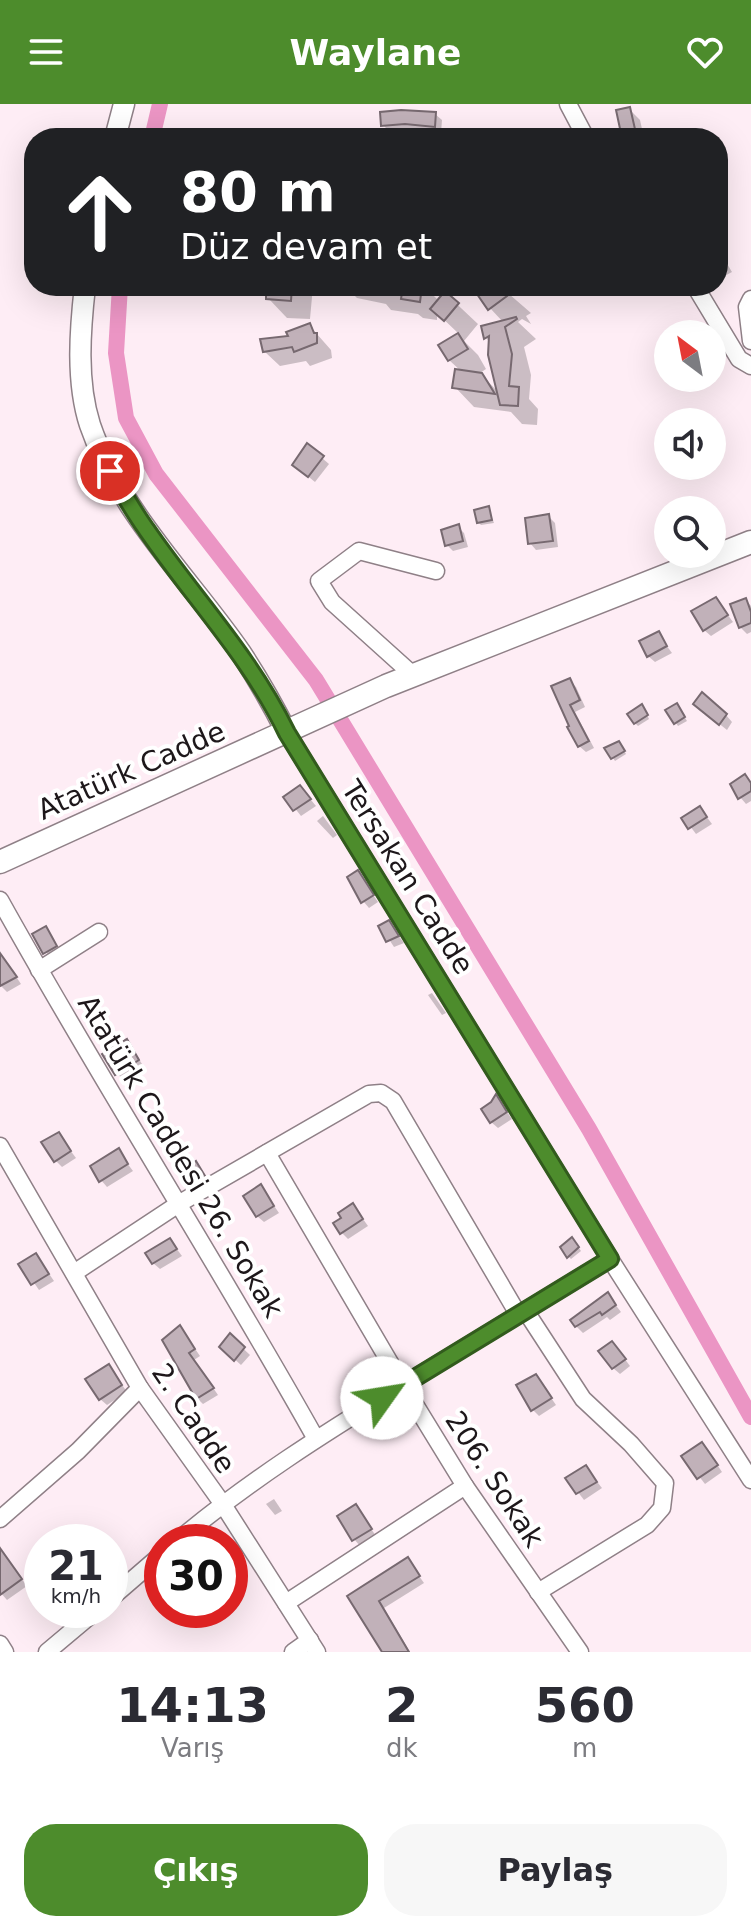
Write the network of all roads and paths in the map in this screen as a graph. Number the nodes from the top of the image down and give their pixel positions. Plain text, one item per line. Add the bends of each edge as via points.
1 (568, 104) edge
2 (124, 106) edge
3 (118, 128) edge
4 (581, 128) edge
5 (84, 296) edge
6 (701, 296) edge
7 (751, 299) edge
8 (751, 341) edge
9 (751, 366) edge
10 (751, 542) edge
11 (436, 571) dead end
12 (413, 675) junction
13 (287, 733) junction
14 (0, 862) edge
15 (0, 900) edge
16 (99, 932) dead end
17 (39, 970) junction
18 (0, 1146) edge
19 (267, 1153) junction
20 (180, 1203) junction
21 (610, 1259) junction
22 (74, 1273) junction
23 (521, 1312) junction
24 (403, 1385) junction
25 (140, 1388) junction
26 (316, 1439) junction
27 (751, 1480) edge
28 (465, 1486) junction
29 (222, 1503) junction
30 (0, 1519) edge
31 (197, 1524) edge
32 (144, 1570) edge
33 (128, 1583) edge
34 (538, 1592) junction
35 (286, 1603) junction
36 (76, 1628) edge
37 (0, 1644) edge
38 (314, 1646) edge
39 (575, 1646) edge
40 (5, 1652) edge
41 (47, 1652) edge
42 (293, 1652) edge

1 - 4 street
2 - 3 street
5 - 13 street, Tersakan Cadde via 79,350 89,423 110,471 146,530 239,651
6 - 9 street via 739,359
7 - 8 street
10 - 12 main road, Atatürk Cadde
11 - 12 street via 359,551 319,581 332,602
12 - 13 main road, Atatürk Cadde
13 - 14 main road, Atatürk Cadde
13 - 21 street, Tersakan Cadde
15 - 17 street, Atatürk Caddesi 26. Sokak
16 - 17 street
17 - 20 street, Atatürk Caddesi 26. Sokak
18 - 22 street, 2. Cadde
19 - 20 street
19 - 23 street via 369,1094 381,1093 393,1101
19 - 24 street, 206. Sokak
20 - 22 street
20 - 26 street, Atatürk Caddesi 26. Sokak
21 - 23 street
21 - 27 street, Tersakan Cadde
22 - 25 street, 2. Cadde
23 - 24 street
23 - 34 street via 583,1399 665,1483 662,1508 647,1525
24 - 26 street
24 - 28 street, 206. Sokak
25 - 29 street, 2. Cadde
25 - 30 street
26 - 29 street
28 - 34 street, 206. Sokak
28 - 35 street
29 - 31 street
29 - 35 street, 2. Cadde
32 - 33 street
34 - 39 street, 206. Sokak
35 - 38 street, 2. Cadde
36 - 41 street
37 - 40 street
38 - 42 street

